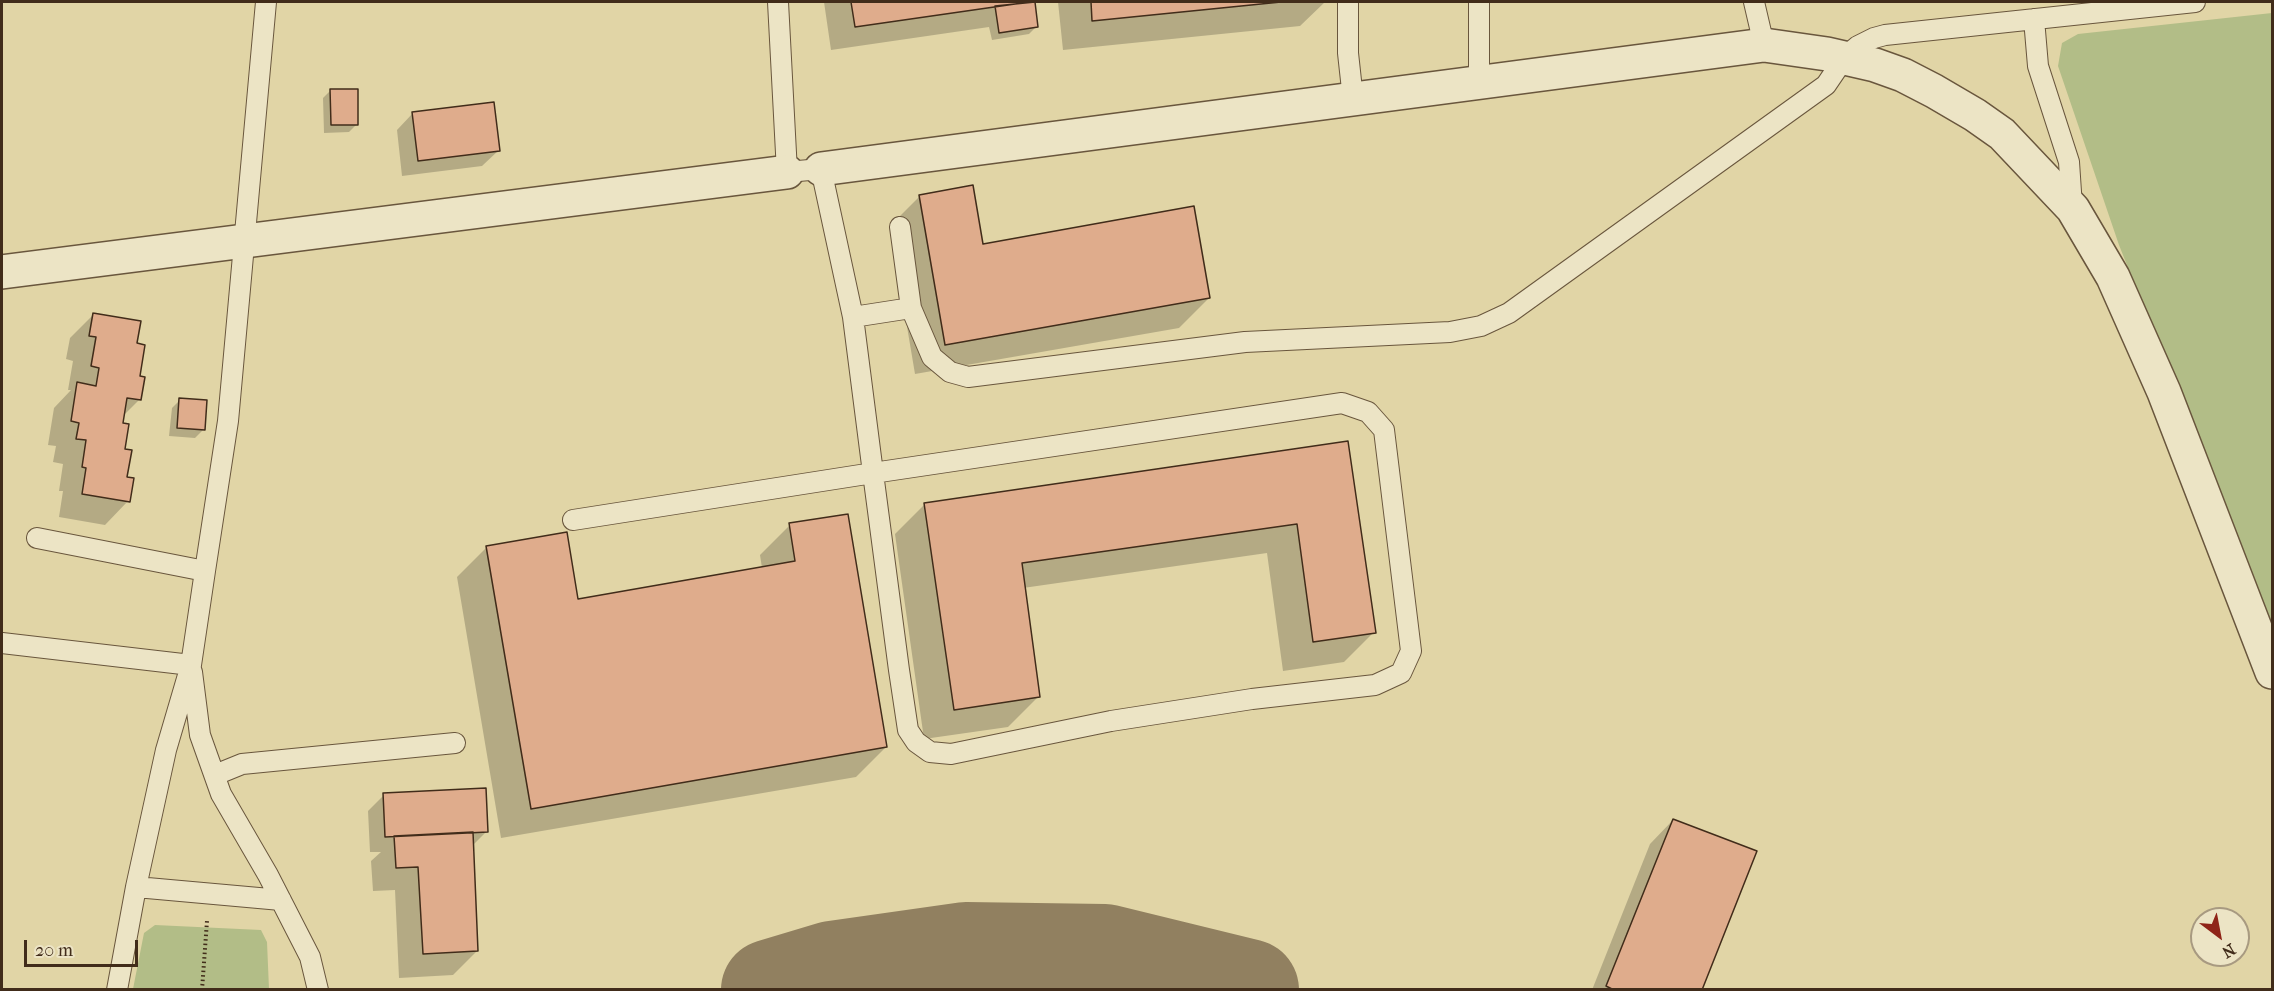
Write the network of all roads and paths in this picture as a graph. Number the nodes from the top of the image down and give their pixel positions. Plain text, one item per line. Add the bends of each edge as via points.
1 (266, 2) edge
2 (778, 2) edge
3 (1348, 2) edge
4 (1479, 2) edge
5 (1754, 2) edge
6 (2195, 2) edge
7 (2034, 19) junction
8 (1764, 45) junction
9 (1845, 57) junction
10 (1479, 83) junction
11 (1353, 99) junction
12 (821, 170) junction
13 (787, 172) junction
14 (2073, 209) junction
15 (900, 228) dead end
16 (244, 241) junction
17 (2, 272) edge
18 (911, 308) junction
19 (853, 317) junction
20 (873, 473) junction
21 (573, 520) dead end
22 (38, 538) dead end
23 (206, 571) junction
24 (2, 643) edge
25 (191, 665) junction
26 (2272, 672) edge
27 (455, 743) dead end
28 (214, 776) junction
29 (136, 887) junction
30 (209, 894) junction
31 (281, 900) junction
32 (117, 990) edge
33 (202, 990) edge
34 (318, 990) edge

1 - 16 lane
2 - 13 lane
3 - 11 lane
4 - 10 lane
5 - 8 lane
6 - 7 lane
7 - 9 lane via 1885,35 1858,46
7 - 14 lane via 2038,66 2068,162
8 - 9 street
8 - 10 street
9 - 14 street via 1903,75 1975,115 2002,134
9 - 18 lane via 1826,85 1509,313 1482,326 1450,332 1245,342 968,376 950,372 932,357
10 - 11 street
11 - 12 street
12 - 13 lane
12 - 19 lane
13 - 16 street
14 - 26 street via 2113,277 2152,363
15 - 18 lane
16 - 17 street
16 - 23 lane via 228,421
18 - 19 lane
19 - 20 lane
20 - 20 lane via 1342,403 1368,412 1384,430 1411,651 1401,673 1375,685 1252,699 1111,721 951,754 930,753 908,730
20 - 21 lane
22 - 23 lane
23 - 25 lane
24 - 25 lane
25 - 28 lane via 200,735
25 - 29 lane via 166,750
27 - 28 lane via 242,764
28 - 31 lane
29 - 30 lane
29 - 32 lane
30 - 31 lane
30 - 33 path
31 - 34 lane via 310,957

